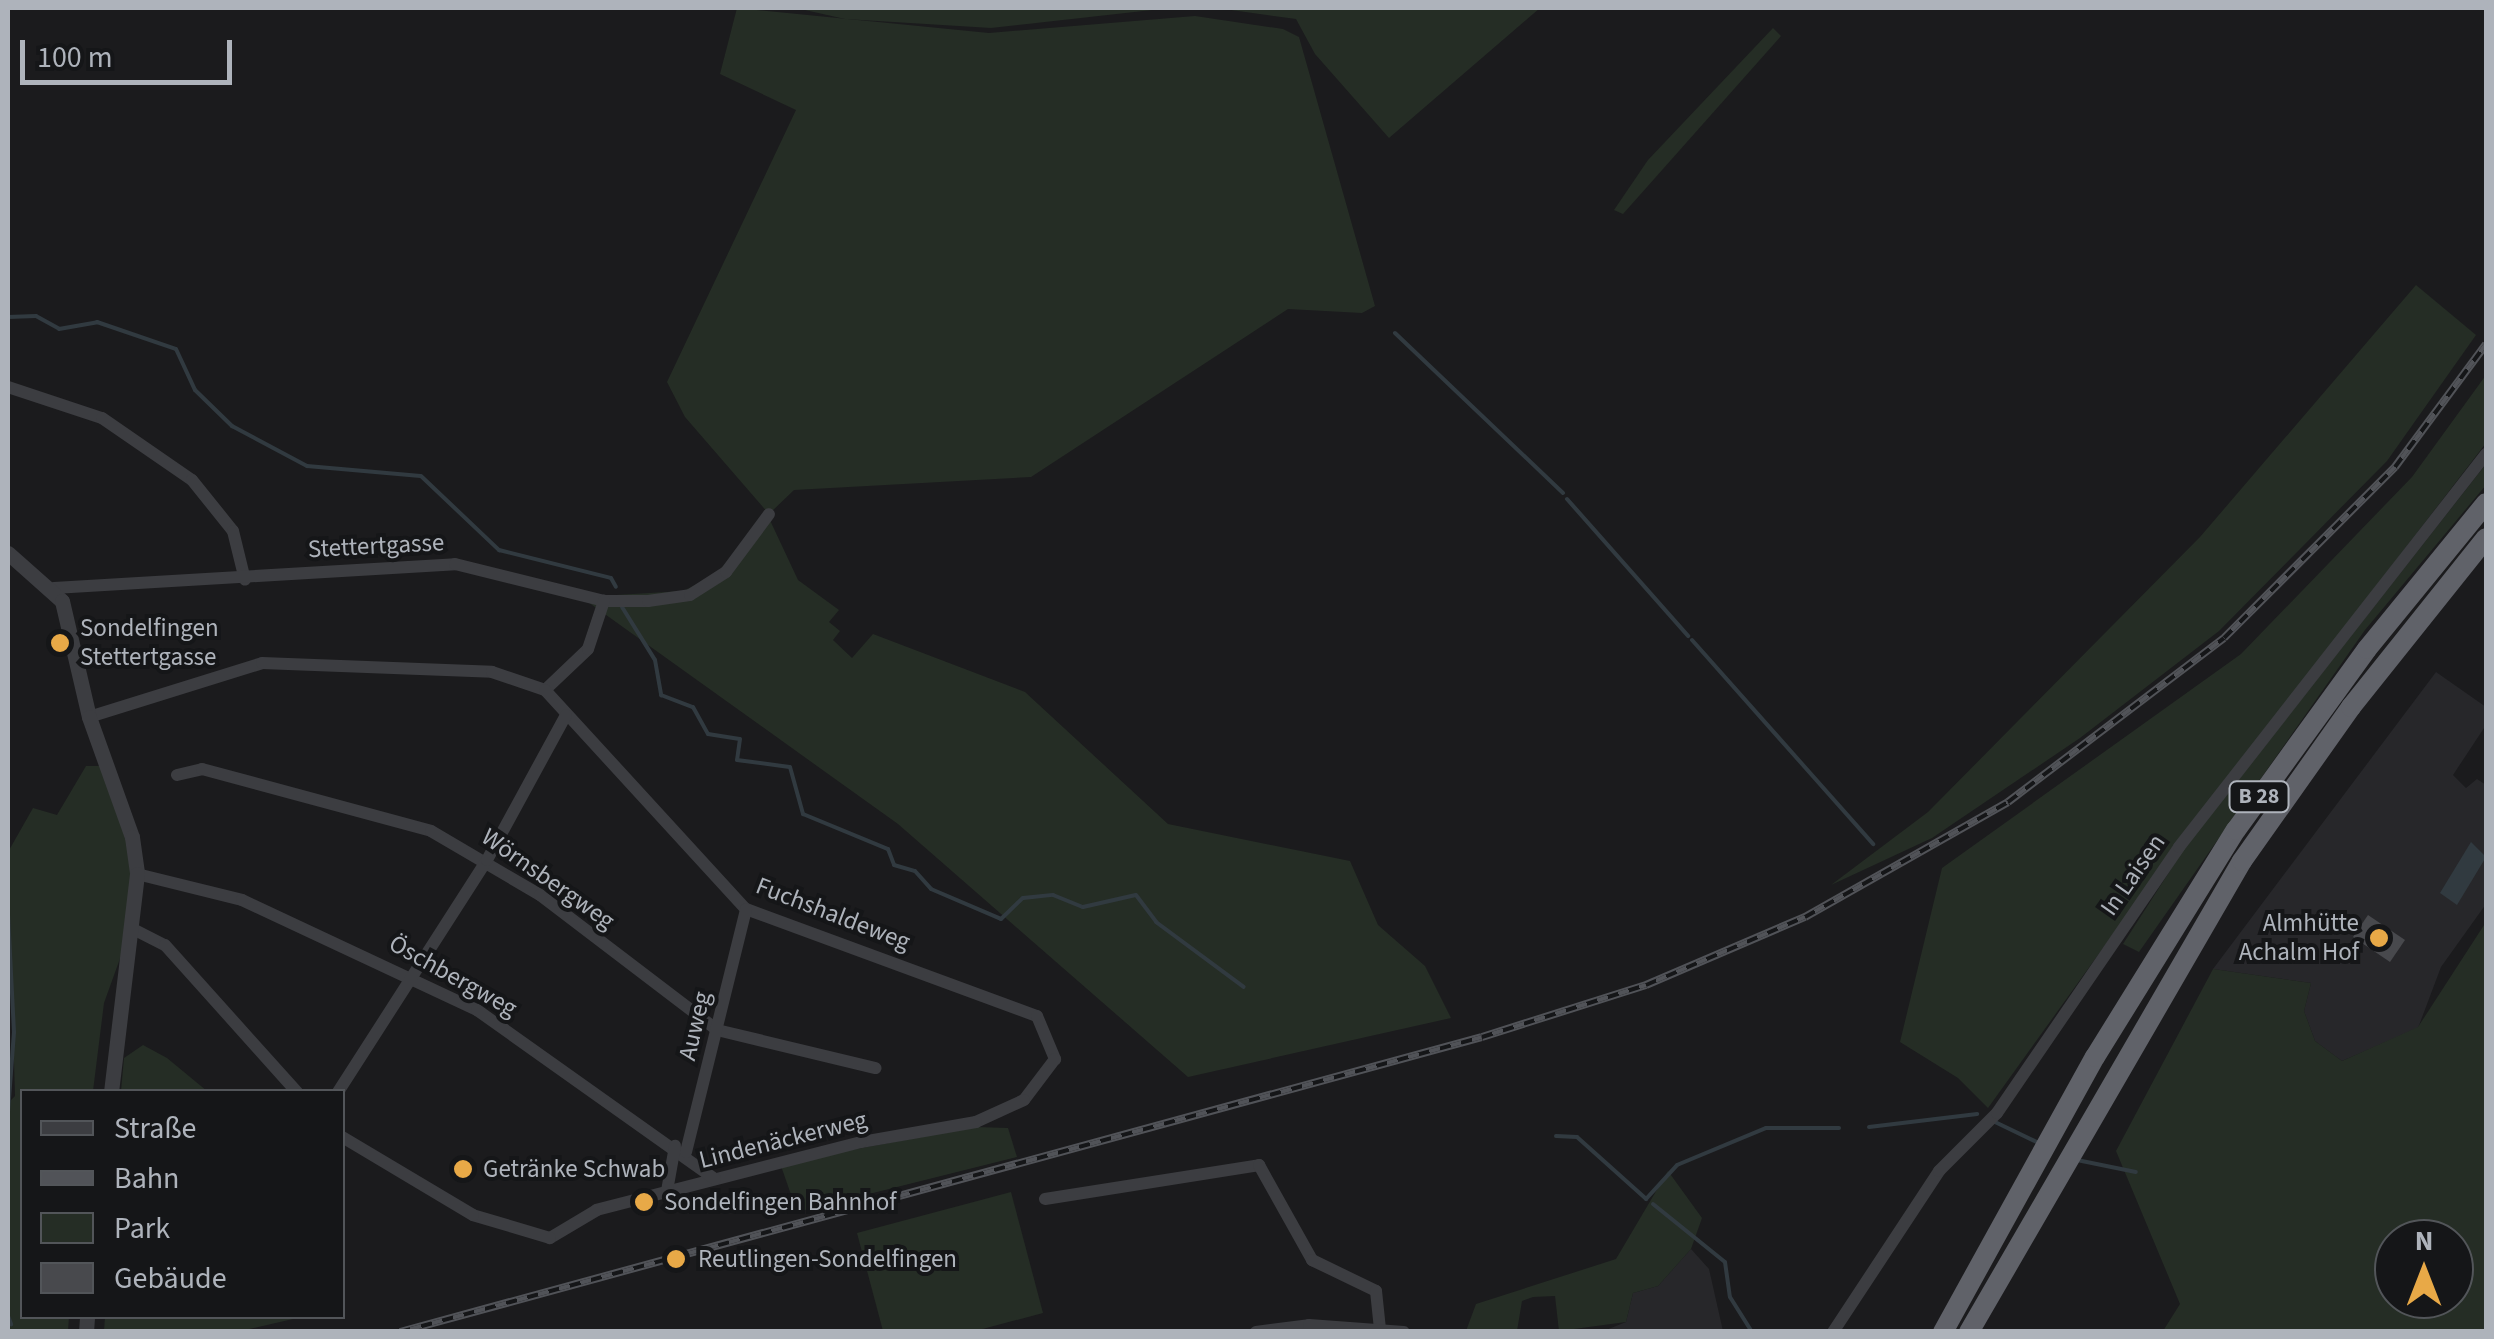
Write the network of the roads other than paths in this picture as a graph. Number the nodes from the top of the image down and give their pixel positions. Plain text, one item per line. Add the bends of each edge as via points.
1 (8, 387) edge
2 (2486, 454) edge
3 (2486, 503) edge
4 (768, 514) dead end
5 (2486, 538) edge
6 (8, 553) edge
7 (245, 580) junction
8 (54, 588) junction
9 (604, 601) junction
10 (545, 690) junction
11 (566, 715) junction
12 (90, 716) junction
13 (176, 775) dead end
14 (487, 860) junction
15 (137, 874) junction
16 (746, 910) junction
17 (131, 928) junction
18 (414, 981) junction
19 (717, 1030) junction
20 (875, 1068) dead end
21 (112, 1089) edge
22 (295, 1089) edge
23 (340, 1089) edge
24 (976, 1122) joint
25 (345, 1139) edge
26 (681, 1149) junction
27 (715, 1180) junction
28 (667, 1192) junction
29 (1046, 1199) dead end
30 (1310, 1328) edge
31 (1380, 1329) junction
32 (1256, 1332) edge
33 (1404, 1332) edge
34 (1833, 1332) edge
35 (1943, 1332) edge
36 (1969, 1332) edge

1 - 7 street via 102,418 192,480 233,531
2 - 34 street, In Laisen via 2179,847 1997,1113 1940,1171
3 - 35 highway, B 28 via 2280,766 2063,1113
4 - 9 street, Stettertgasse via 726,572 690,595
5 - 36 highway, B 28 via 2263,830 2083,1125
6 - 8 street
7 - 8 street, Stettertgasse
7 - 9 street, Stettertgasse via 455,564
8 - 12 street
9 - 10 street via 588,649
10 - 11 street, Fuchshaldeweg
10 - 12 street via 492,672 262,664
11 - 14 street
11 - 16 street, Fuchshaldeweg
12 - 15 street via 130,826
13 - 14 street, Wörnsbergweg via 202,769 316,795 431,831
14 - 18 street
14 - 19 street, Wörnsbergweg
15 - 17 street
15 - 18 street, Öschbergweg via 242,900 341,940
16 - 19 street, Auweg
16 - 24 street, Fuchshaldeweg via 1036,1016 1052,1046 1050,1074 1024,1100
17 - 21 street
17 - 22 street via 166,944
18 - 23 street
18 - 26 street, Öschbergweg via 477,1010
19 - 20 street, Wörnsbergweg
19 - 26 street, Auweg
24 - 27 street, Lindenäckerweg
25 - 28 street, Lindenäckerweg via 472,1216 550,1238 570,1221
26 - 27 street, Öschbergweg
26 - 28 street, Auweg
27 - 28 street, Lindenäckerweg
29 - 31 street via 1259,1165 1312,1260 1376,1292
30 - 31 street
30 - 32 street
31 - 33 street

